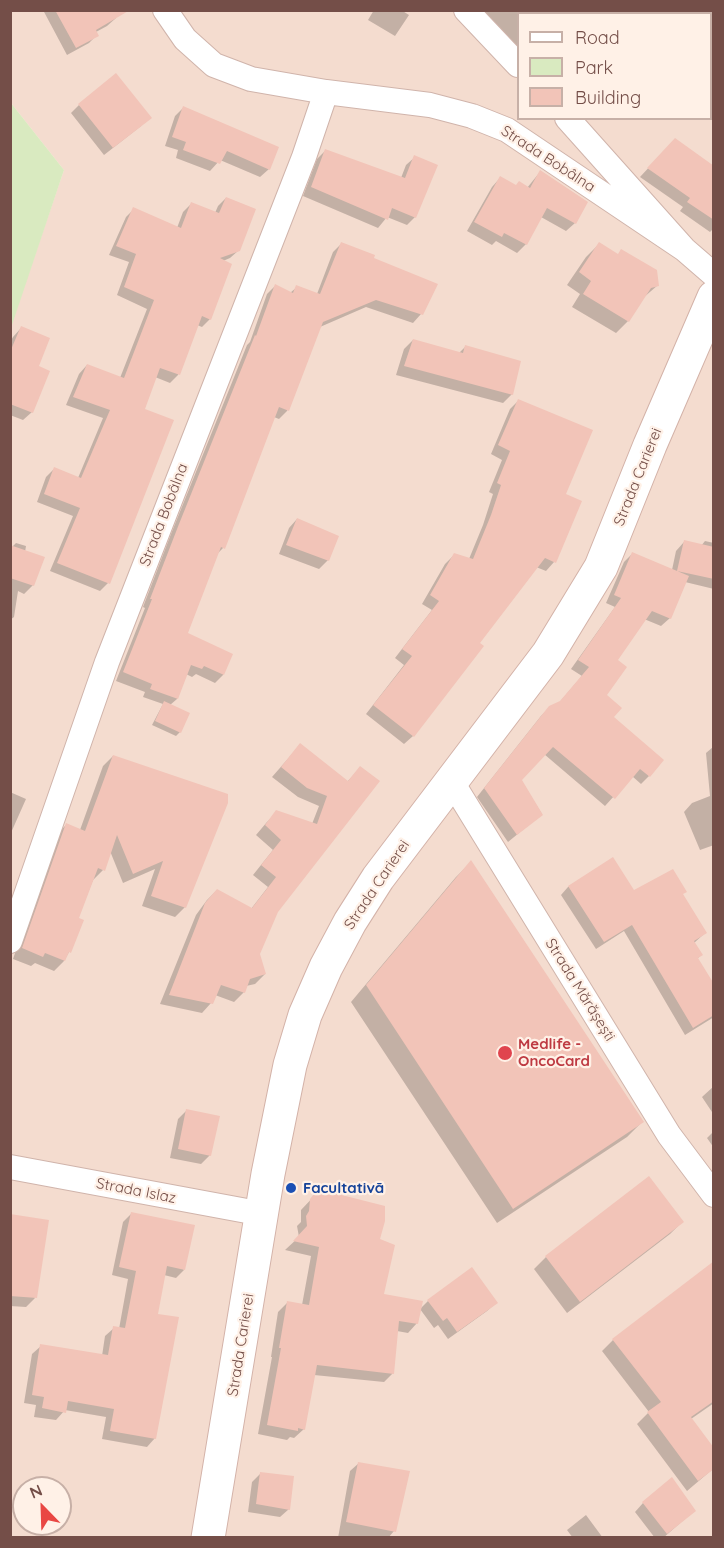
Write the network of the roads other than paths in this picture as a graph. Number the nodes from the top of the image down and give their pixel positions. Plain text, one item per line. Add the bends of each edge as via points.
1 (165, 10) edge
2 (466, 10) edge
3 (517, 63) edge
4 (326, 92) junction
5 (569, 120) edge
6 (684, 249) junction
7 (714, 275) edge
8 (714, 297) edge
9 (452, 782) junction
10 (10, 941) edge
11 (10, 1167) edge
12 (714, 1195) edge
13 (262, 1214) junction
14 (208, 1538) edge

1 - 4 street, Strada Bobâlna via 185,39 214,65 251,79
2 - 3 street
4 - 6 street, Strada Bobâlna via 430,105 507,130
4 - 10 street, Strada Bobâlna via 107,662
5 - 6 street
6 - 7 street
8 - 9 street, Strada Carierei via 601,567 548,654
9 - 12 street, Strada Mărășești via 669,1135
9 - 13 street, Strada Carierei via 378,878 350,922 309,1005 290,1065
11 - 13 street, Strada Islaz
13 - 14 street, Strada Carierei

